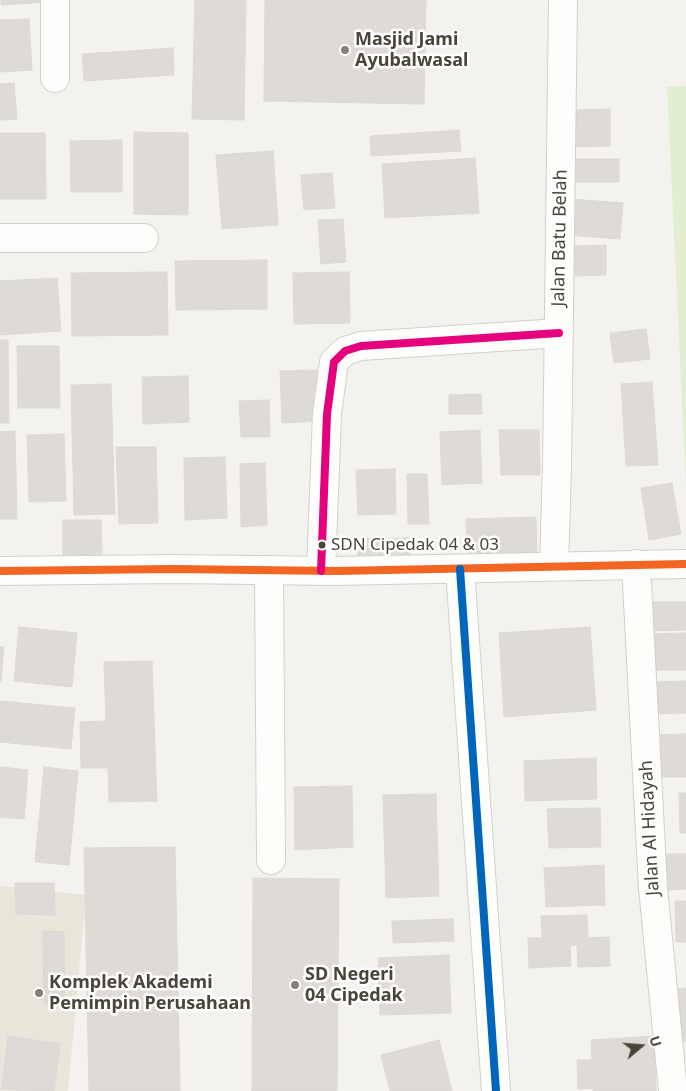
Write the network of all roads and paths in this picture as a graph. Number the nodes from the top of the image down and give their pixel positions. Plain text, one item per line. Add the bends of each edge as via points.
1 (55, 0) edge
2 (563, 0) edge
3 (55, 78) dead end
4 (0, 238) edge
5 (144, 238) dead end
6 (558, 333) junction
7 (636, 564) junction
8 (686, 564) edge
9 (554, 566) junction
10 (460, 569) junction
11 (269, 570) junction
12 (0, 571) edge
13 (321, 571) junction
14 (271, 860) dead end
15 (677, 1085) edge
16 (496, 1091) edge

1 - 3 street
2 - 6 street, Jalan Batu Belah
4 - 5 street
6 - 9 street, Jalan Batu Belah
6 - 13 street via 361,346 345,351 334,362 327,414
7 - 8 street
7 - 9 street
7 - 15 street, Jalan Al Hidayah via 653,888
9 - 10 street
10 - 13 street
10 - 16 street
11 - 12 street
11 - 13 street
11 - 14 street

